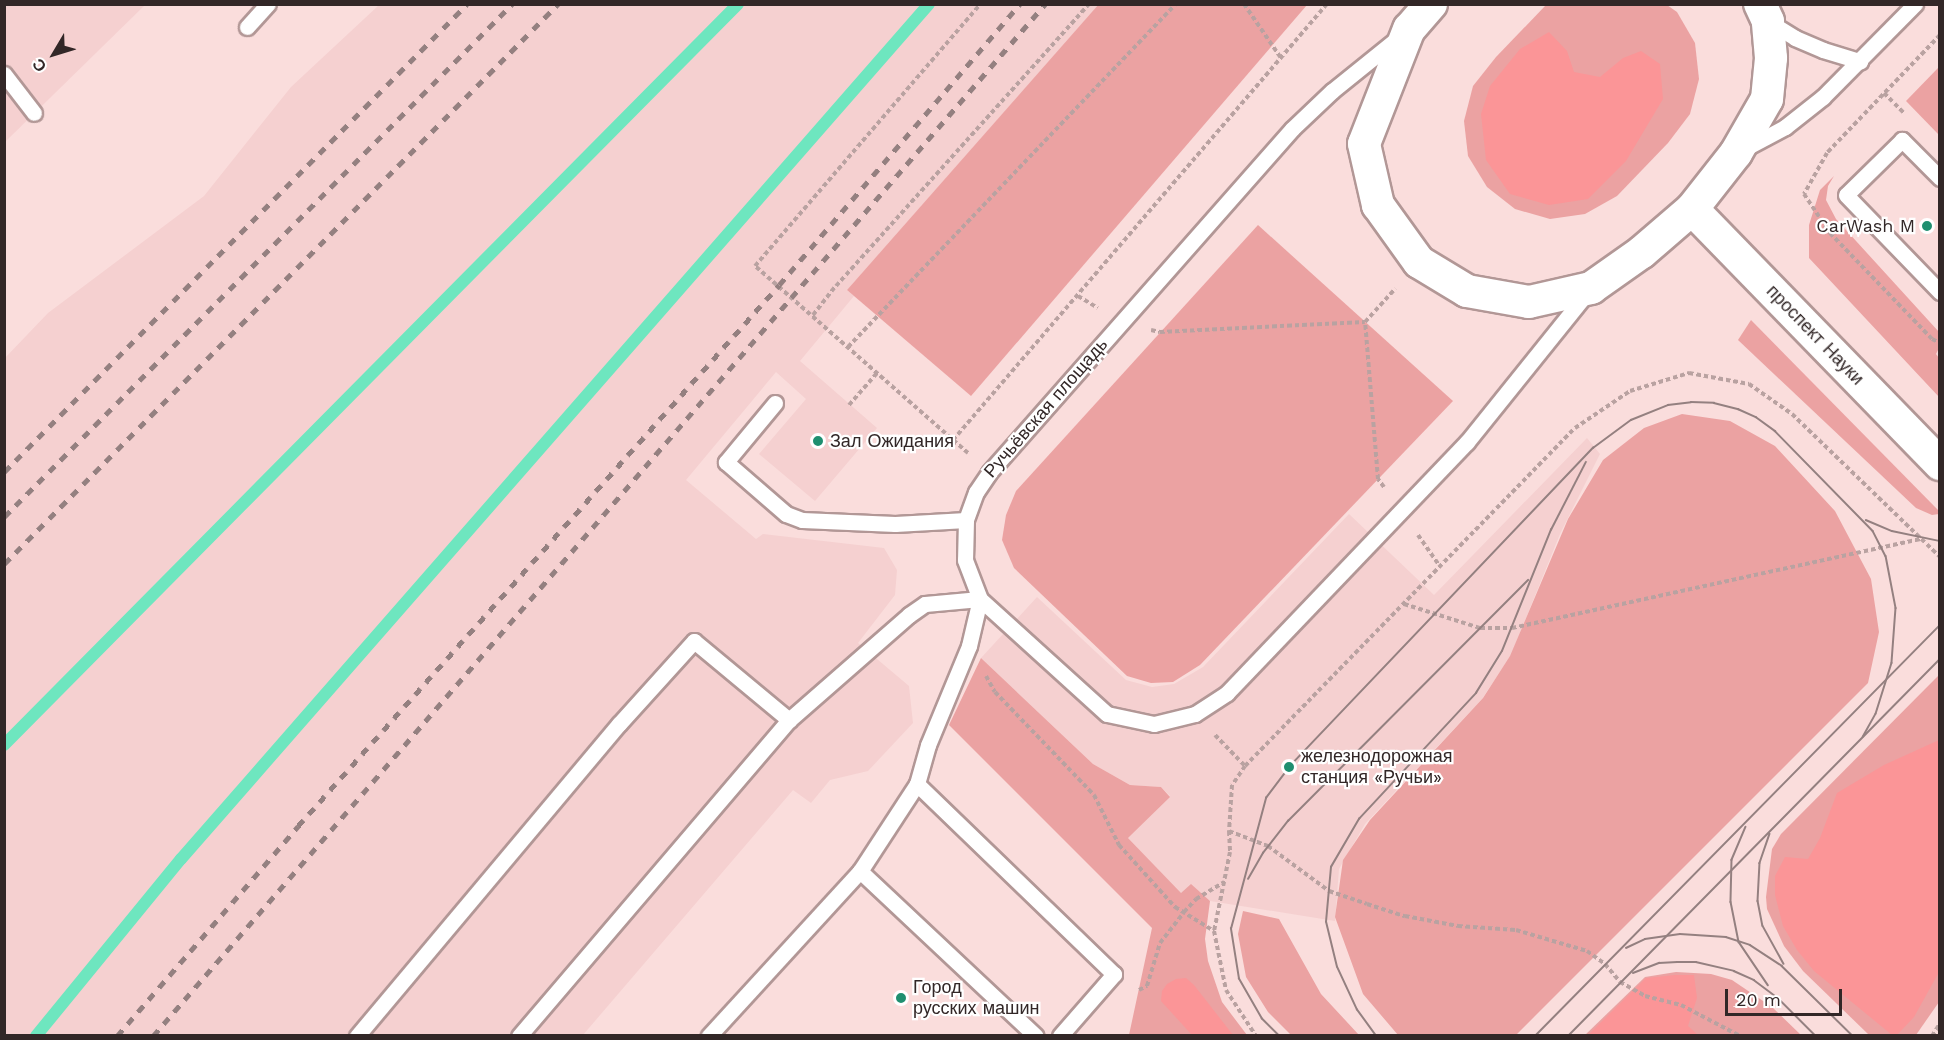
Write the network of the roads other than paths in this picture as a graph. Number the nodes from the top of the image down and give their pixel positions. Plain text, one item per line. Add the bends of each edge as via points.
1 (268, 4) edge
2 (1431, 4) edge
3 (1915, 4) edge
4 (1764, 13) edge
5 (246, 27) dead end
6 (1409, 29) junction
7 (1860, 61) junction
8 (4, 74) edge
9 (34, 112) dead end
10 (1736, 153) junction
11 (1940, 178) edge
12 (1692, 209) junction
13 (1937, 283) edge
14 (1591, 288) junction
15 (775, 403) dead end
16 (1939, 462) edge
17 (966, 520) junction
18 (980, 599) junction
19 (789, 720) junction
20 (917, 784) junction
21 (860, 871) junction
22 (357, 1035) edge
23 (519, 1035) edge
24 (709, 1035) edge
25 (1036, 1035) edge
26 (1060, 1035) edge

1 - 5 lane
2 - 6 street, Ручьёвская площадь
3 - 7 lane
4 - 7 lane via 1795,38
4 - 10 street, Ручьёвская площадь via 1771,58 1767,99
6 - 14 street, Ручьёвская площадь via 1364,144 1378,205 1419,262 1467,291 1529,302
6 - 17 lane, Ручьёвская площадь via 1292,129 989,473 976,492
7 - 10 lane via 1785,127
8 - 9 lane
10 - 12 street, Ручьёвская площадь
11 - 13 lane via 1902,140 1846,195
12 - 14 street, Ручьёвская площадь via 1642,252
12 - 16 street, проспект Науки
14 - 18 lane, Ручьёвская площадь via 1467,442 1227,693 1195,714 1154,724 1107,714
15 - 17 lane via 726,462 786,514 802,520 895,524
17 - 18 lane, Ручьёвская площадь via 965,560
18 - 19 lane via 925,604
18 - 20 lane via 969,646 928,745
19 - 22 lane via 694,641
19 - 23 lane
20 - 21 lane
20 - 26 lane via 1114,974
21 - 24 lane
21 - 25 lane

